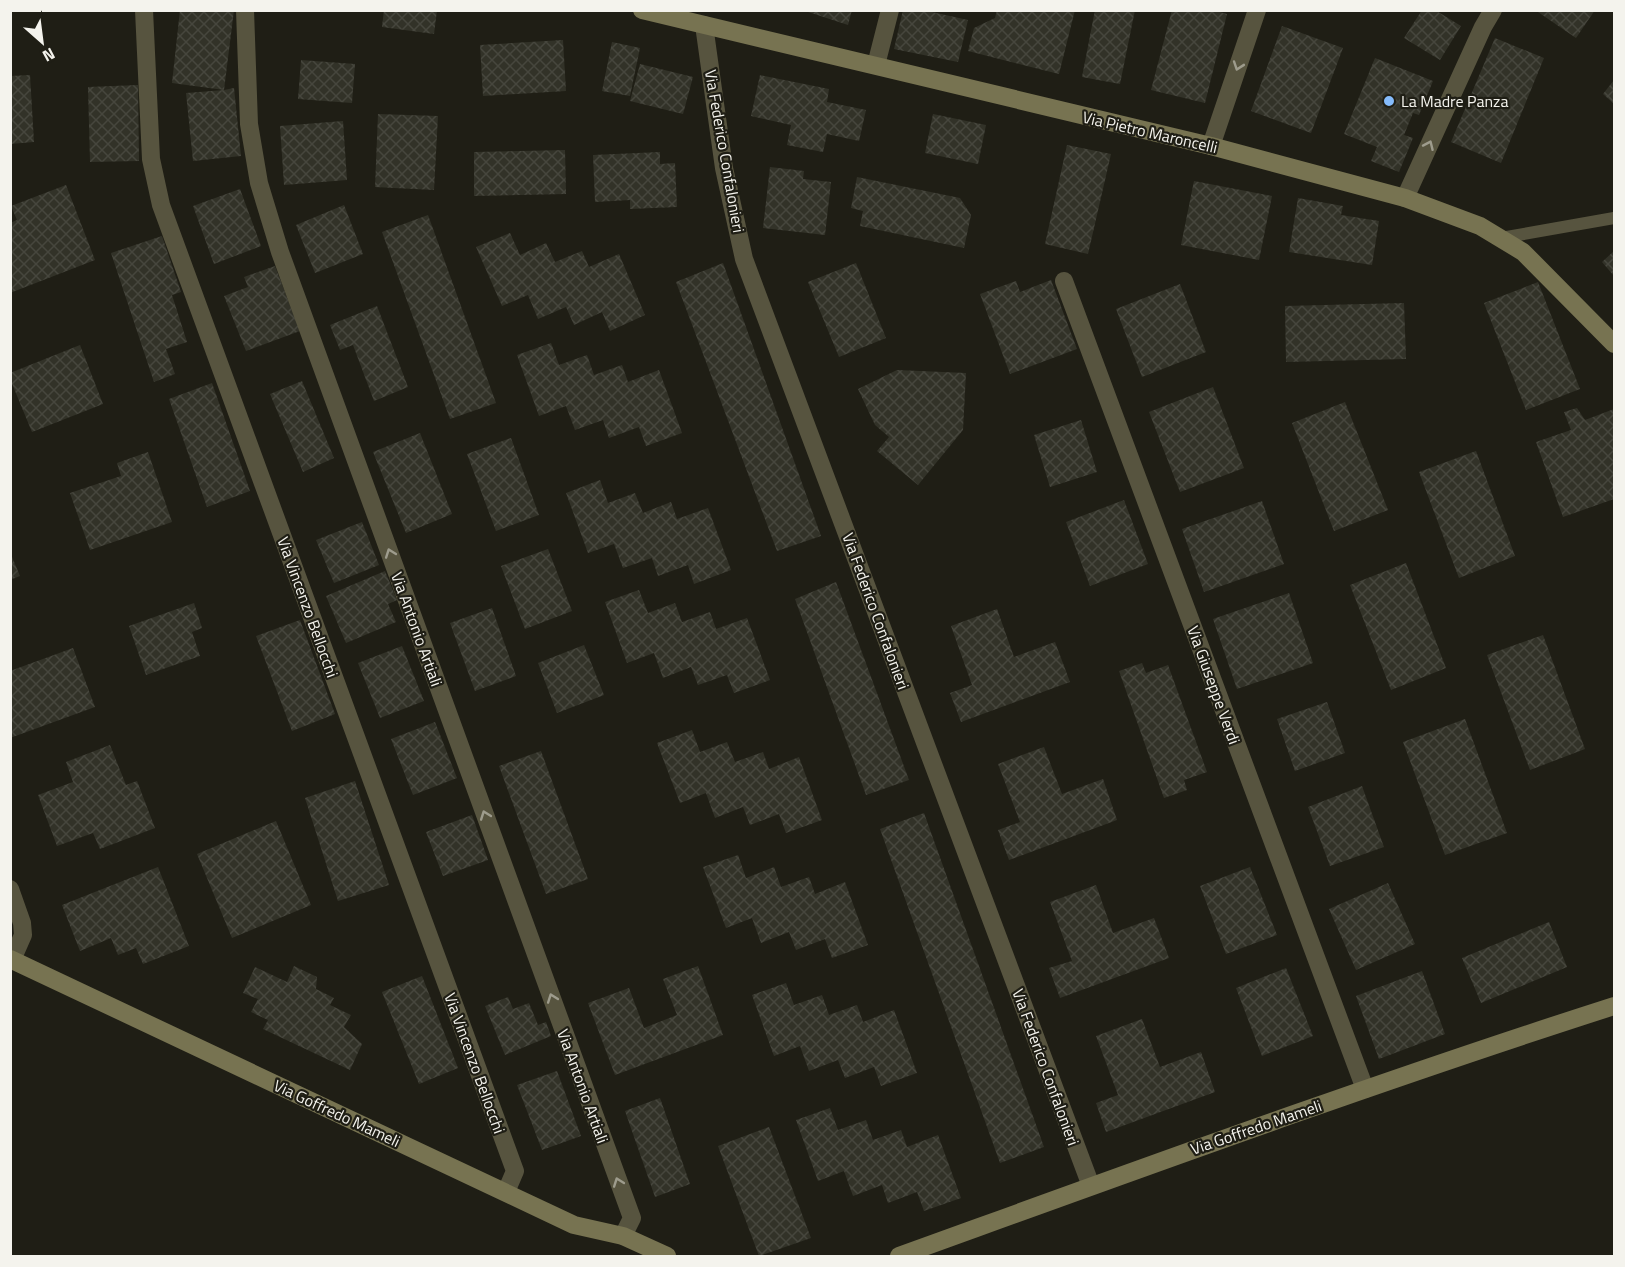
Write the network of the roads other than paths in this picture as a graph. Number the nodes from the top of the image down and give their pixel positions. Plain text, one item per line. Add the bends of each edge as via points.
1 (144, 10) edge
2 (245, 10) edge
3 (642, 10) edge
4 (890, 10) edge
5 (1257, 10) edge
6 (1493, 10) edge
7 (704, 25) junction
8 (876, 65) junction
9 (1211, 146) junction
10 (1405, 198) junction
11 (1614, 218) edge
12 (1501, 238) junction
13 (1064, 281) dead end
14 (1614, 344) edge
15 (10, 889) edge
16 (11, 960) edge
17 (1614, 1006) edge
18 (1365, 1089) junction
19 (1090, 1186) junction
20 (506, 1192) junction
21 (624, 1236) junction
22 (667, 1257) edge
23 (899, 1257) edge

1 - 20 street, Via Vincenzo Bellocchi via 152,159 161,205 514,1171
21 -> 2 street, Via Antonio Artiali via 632,1218 280,252 259,183 249,124
3 - 7 street, Via Pietro Maroncelli
4 - 8 street
5 -> 9 street
10 -> 6 street
7 - 8 street, Via Pietro Maroncelli
7 - 19 street, Via Federico Confalonieri via 724,168 744,259
8 - 9 street, Via Pietro Maroncelli
9 - 10 street, Via Pietro Maroncelli
10 - 12 street, Via Pietro Maroncelli
11 - 12 lane
12 - 14 street, Via Pietro Maroncelli via 1523,252
13 - 18 street, Via Giuseppe Verdi
15 - 16 street via 23,935
16 - 20 street, Via Goffredo Mameli
17 - 18 street, Via Goffredo Mameli
18 - 19 street, Via Goffredo Mameli
19 - 23 street, Via Goffredo Mameli
20 - 21 street, Via Goffredo Mameli via 574,1225
21 - 22 street, Via Goffredo Mameli

